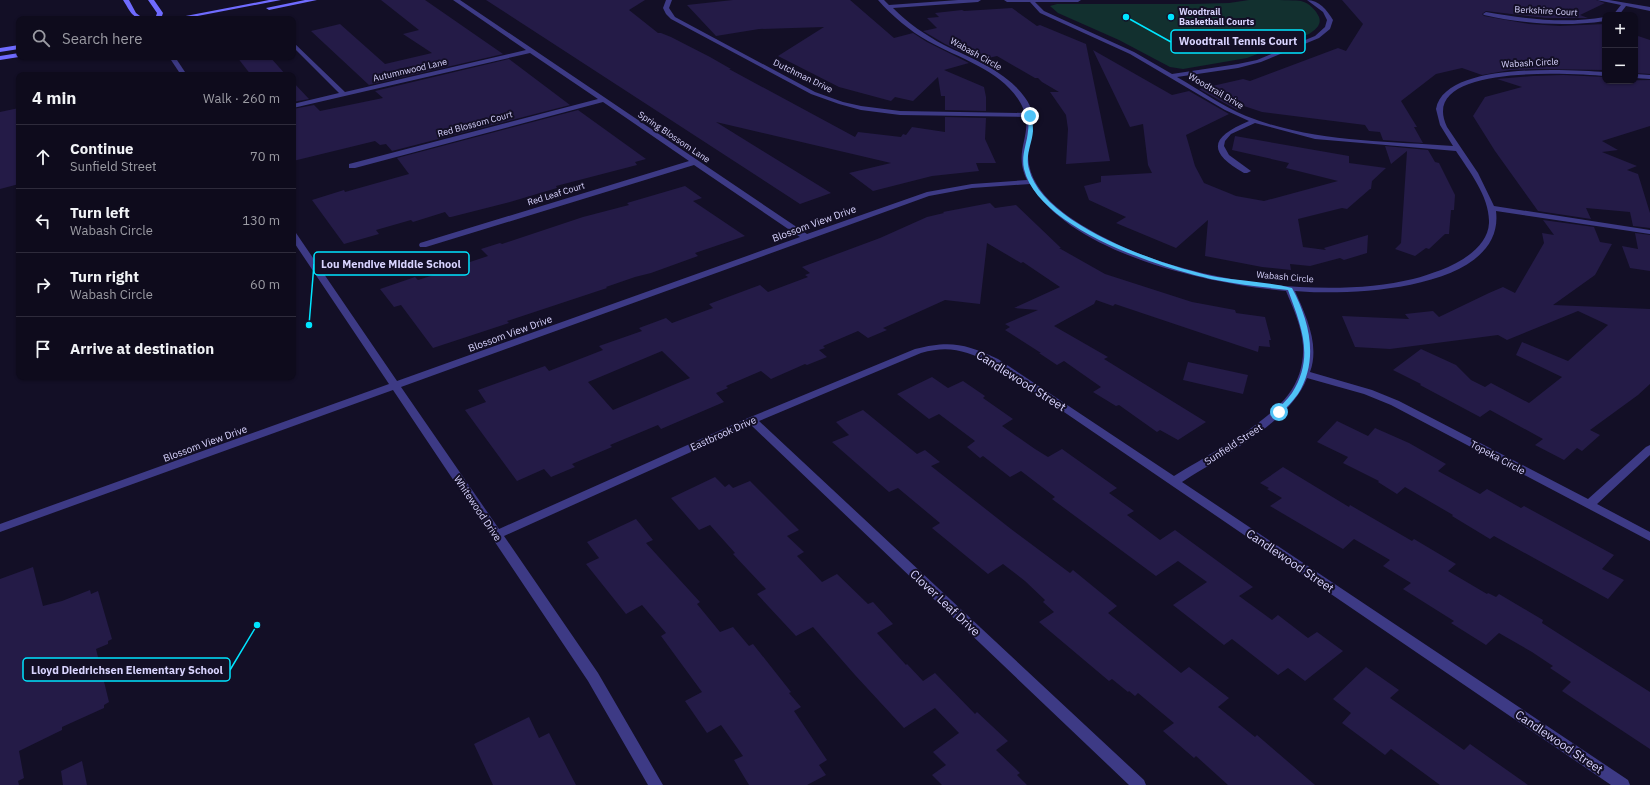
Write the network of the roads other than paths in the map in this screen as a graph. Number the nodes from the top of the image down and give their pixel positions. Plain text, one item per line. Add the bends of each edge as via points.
1 (126, 0) edge
2 (151, 0) edge
3 (278, 0) edge
4 (314, 0) edge
5 (456, 0) edge
6 (669, 0) edge
7 (881, 0) edge
8 (978, 0) edge
9 (1007, 0) edge
10 (1031, 0) edge
11 (1078, 0) edge
12 (1310, 0) edge
13 (1600, 0) edge
14 (1624, 5) junction
15 (888, 7) junction
16 (1650, 9) edge
17 (259, 10) dead end
18 (1618, 12) edge
19 (1486, 14) dead end
20 (137, 16) edge
21 (159, 16) edge
22 (190, 16) edge
23 (1602, 20) edge
24 (16, 47) edge
25 (296, 47) edge
26 (0, 50) edge
27 (531, 51) junction
28 (16, 55) edge
29 (0, 58) edge
30 (174, 60) edge
31 (182, 72) edge
32 (1602, 74) edge
33 (1172, 76) junction
34 (1638, 76) edge
35 (1650, 77) edge
36 (344, 95) junction
37 (604, 100) junction
38 (296, 105) edge
39 (1030, 116) junction
40 (1254, 121) junction
41 (1458, 149) junction
42 (695, 162) junction
43 (352, 166) dead end
44 (1247, 171) dead end
45 (1032, 182) junction
46 (1492, 208) junction
47 (1650, 232) edge
48 (807, 238) junction
49 (296, 240) edge
50 (423, 245) dead end
51 (1290, 289) junction
52 (954, 345) joint
53 (1305, 374) junction
54 (395, 386) junction
55 (752, 420) junction
56 (1650, 449) edge
57 (1173, 482) junction
58 (1589, 505) junction
59 (0, 528) edge
60 (496, 535) junction
61 (1650, 537) edge
62 (656, 785) edge
63 (1139, 785) edge
64 (1623, 785) edge

1 - 20 main road
2 - 21 main road via 160,13
3 - 22 main road
4 - 17 main road
5 - 27 street, Spring Blossom Lane
6 - 39 street, Dutchman Drive via 666,8 673,18 833,101 900,113
7 - 15 street, Wabash Circle
8 - 15 street
9 - 10 street
10 - 11 street
10 - 33 street, Woodtrail Drive via 1042,12 1122,48
12 - 33 street via 1325,11 1330,20 1328,28 1317,37 1259,61
13 - 14 street
14 - 16 street
14 - 18 street
15 - 39 street, Wabash Circle via 907,25 929,39 1002,79 1022,100
19 - 23 street, Berkshire Court via 1513,19 1569,22
24 - 26 main road
25 - 36 street
27 - 36 street, Autumnwood Lane
27 - 37 street, Spring Blossom Lane
28 - 29 main road
30 - 31 street
32 - 41 street, Wabash Circle via 1570,71 1522,72 1466,83 1454,89 1440,106 1440,117
33 - 40 street, Woodtrail Drive via 1227,109
34 - 35 street
36 - 38 street, Autumnwood Lane
37 - 42 street, Spring Blossom Lane
37 - 43 street, Red Blossom Court
39 - 45 street, Wabash Circle via 1030,131 1024,155 1026,170
40 - 41 street, Woodtrail Drive via 1294,133 1315,136
40 - 44 street via 1232,131 1222,141 1222,149 1227,157
41 - 46 street, Wabash Circle
42 - 48 street, Spring Blossom Lane
42 - 50 street, Red Leaf Court
45 - 48 street, Blossom View Drive via 972,186 927,194
45 - 51 street, Wabash Circle via 1051,205 1075,224 1122,249 1180,269 1217,278
46 - 47 street
46 - 51 street, Wabash Circle via 1494,223 1490,237 1481,250 1466,262 1446,272 1390,286 1332,290
48 - 54 street, Blossom View Drive
49 - 54 street, Whitewood Drive
51 - 53 street, Sunfield Street via 1306,330 1308,353
52 - 55 street, Eastbrook Drive via 935,346 918,351
52 - 57 street, Candlewood Street via 995,361
53 - 57 street, Sunfield Street via 1294,394 1279,412
53 - 58 street, Topeka Circle via 1368,392 1395,403
54 - 59 street, Blossom View Drive
54 - 60 street, Whitewood Drive
55 - 60 street, Eastbrook Drive
55 - 63 street, Clover Leaf Drive
56 - 58 street
57 - 64 street, Candlewood Street
58 - 61 street, Topeka Circle
60 - 62 street, Whitewood Drive via 593,677

